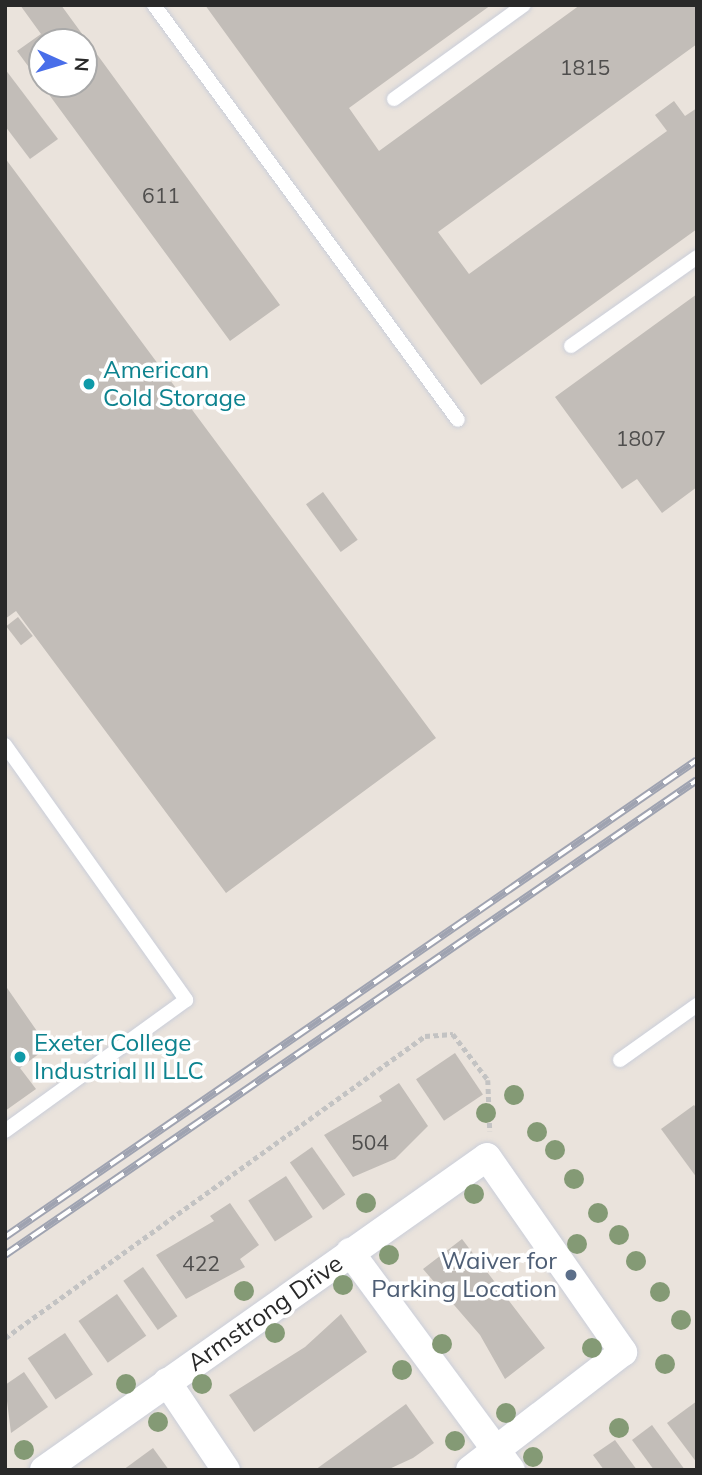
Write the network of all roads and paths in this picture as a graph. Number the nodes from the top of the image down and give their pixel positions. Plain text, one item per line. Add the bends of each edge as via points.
1 (154, 5) edge
2 (524, 5) edge
3 (394, 99) dead end
4 (697, 257) edge
5 (571, 346) dead end
6 (458, 420) dead end
7 (5, 745) edge
8 (697, 1005) edge
9 (620, 1060) dead end
10 (5, 1131) edge
11 (487, 1157) junction
12 (350, 1252) junction
13 (5, 1338) edge
14 (167, 1382) junction
15 (503, 1459) edge
16 (44, 1470) edge
17 (226, 1470) edge
18 (470, 1470) edge

1 - 6 lane
2 - 3 lane
4 - 5 lane
7 - 10 lane via 186,1000
8 - 9 lane
11 - 12 street, Armstrong Drive
11 - 13 path via 493,1101 488,1080 453,1034 425,1036
11 - 15 street via 623,1352
12 - 14 street, Armstrong Drive
12 - 15 street
14 - 16 street, Armstrong Drive
14 - 17 street
15 - 18 street

